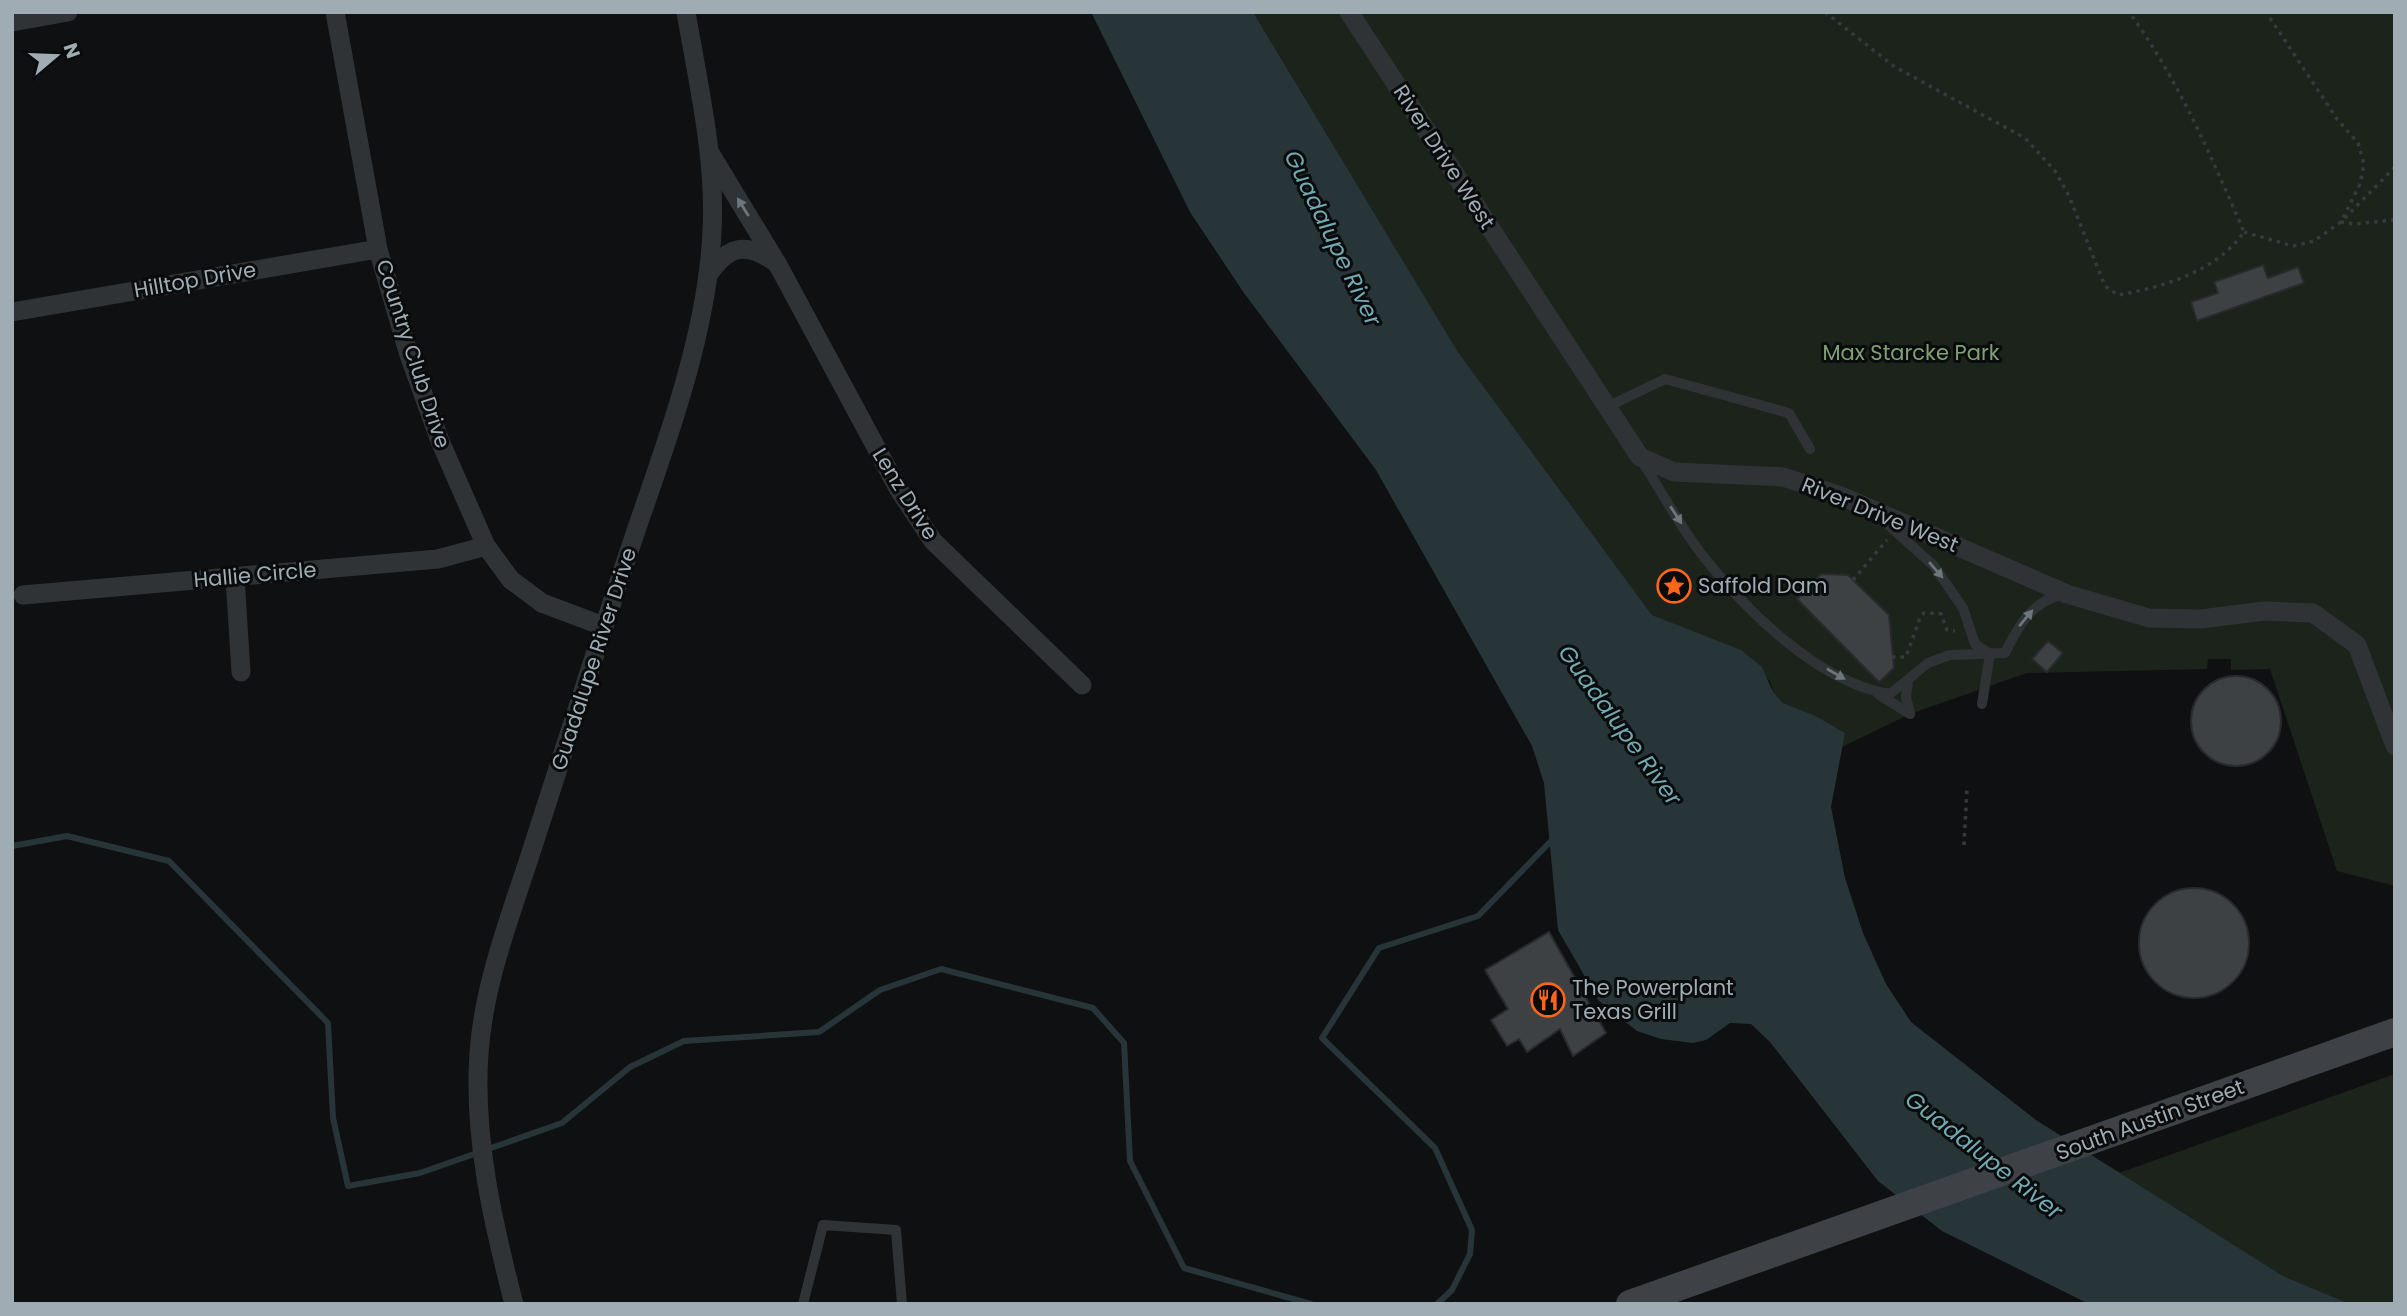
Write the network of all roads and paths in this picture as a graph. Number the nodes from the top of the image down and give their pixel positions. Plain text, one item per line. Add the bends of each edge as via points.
1 (68, 12) edge
2 (334, 12) edge
3 (686, 12) edge
4 (1349, 12) edge
5 (1825, 12) edge
6 (2129, 12) edge
7 (2266, 12) edge
8 (12, 22) edge
9 (707, 149) junction
10 (2395, 167) edge
11 (2395, 220) edge
12 (2341, 222) junction
13 (2244, 232) junction
14 (378, 249) junction
15 (778, 265) junction
16 (708, 275) junction
17 (12, 312) edge
18 (1607, 407) junction
19 (1810, 449) dead end
20 (1640, 457) junction
21 (1868, 507) junction
22 (1895, 531) junction
23 (486, 546) junction
24 (235, 577) junction
25 (1853, 580) dead end
26 (2067, 594) junction
27 (23, 595) dead end
28 (603, 626) junction
29 (1970, 627) junction
30 (1990, 654) junction
31 (1892, 657) dead end
32 (241, 672) dead end
33 (1908, 682) junction
34 (1082, 685) dead end
35 (1875, 691) junction
36 (1982, 704) dead end
37 (2395, 746) edge
38 (1967, 788) dead end
39 (1964, 845) dead end
40 (2395, 1032) edge
41 (514, 1304) edge
42 (803, 1304) edge
43 (902, 1304) edge
44 (1630, 1304) edge

1 - 8 street
2 - 14 street, Country Club Drive
3 - 9 street, Guadalupe River Drive
4 - 18 street, River Drive West
5 - 13 path via 1920,82 2025,138 2055,171 2105,286 2118,295 2186,277 2232,249
6 - 13 path via 2182,98
7 - 12 path via 2358,143 2364,164 2360,184
15 -> 9 street, Lenz Drive
9 - 16 street, Guadalupe River Drive via 713,229
10 - 12 path
11 - 12 path
12 - 13 path via 2314,242 2293,246
14 - 17 street, Hilltop Drive
14 - 23 street, Country Club Drive via 440,441
15 - 16 street via 760,252 741,248 721,257
15 - 34 street, Lenz Drive via 899,490 933,541
16 - 28 street, Guadalupe River Drive via 661,458
18 - 19 lane via 1665,379 1789,414
18 - 20 street, River Drive West
20 - 21 street, River Drive West via 1674,472 1783,477
20 -> 35 lane via 1700,552 1751,610 1814,662
21 - 22 lane
21 - 26 street, River Drive West
22 - 25 path
22 -> 29 lane via 1934,566 1963,608
23 - 24 street, Hallie Circle via 438,559
23 - 28 street, Country Club Drive via 511,580 541,603
24 - 27 street, Hallie Circle
24 - 32 street
30 -> 26 lane via 2005,653 2027,614 2049,598
26 - 37 street, River Drive West via 2149,618 2313,613 2357,645
28 - 41 street, Guadalupe River Drive via 485,997 478,1103 492,1202
29 - 30 lane via 1975,644
29 - 31 path via 1951,632 1941,614 1930,611 1920,618 1906,657
30 - 33 lane via 1950,655 1928,663
30 - 36 lane
33 - 35 lane via 1890,694
33 - 35 lane via 1910,714
38 - 39 path
40 - 44 main road, South Austin Street
42 - 43 lane via 823,1225 896,1230

